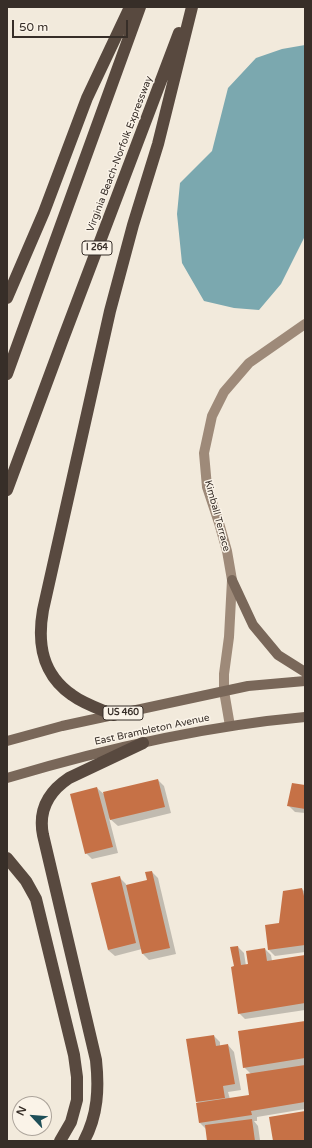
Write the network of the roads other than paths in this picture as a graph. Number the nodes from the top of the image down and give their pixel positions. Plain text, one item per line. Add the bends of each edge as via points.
1 (130, 7) edge
2 (140, 7) edge
3 (189, 7) edge
4 (192, 7) edge
5 (7, 298) edge
6 (305, 324) edge
7 (7, 374) edge
8 (7, 490) edge
9 (232, 580) junction
10 (305, 672) edge
11 (305, 681) edge
12 (224, 691) junction
13 (114, 715) junction
14 (305, 717) edge
15 (230, 726) junction
16 (7, 741) edge
17 (143, 743) junction
18 (7, 778) edge
19 (7, 858) edge
20 (60, 1141) edge
21 (84, 1141) edge

1 - 5 highway via 87,98 44,212
2 - 7 highway
3 - 8 highway, Virginia Beach-Norfolk Expressway / I 264
4 - 13 highway via 158,144 110,311 40,632 46,663 64,689 76,698
6 - 9 street, Kimball Terrace via 249,363 224,392 212,416 204,453 207,487 220,523
9 - 10 main road via 252,625 278,655
9 - 12 street, Kimball Terrace via 230,637
11 - 12 main road, US 460 via 248,686
12 - 13 main road, US 460
12 - 15 street, Kimball Terrace
13 - 16 main road, US 460
14 - 15 main road, East Brambleton Avenue
15 - 17 main road, East Brambleton Avenue
17 - 18 main road, East Brambleton Avenue
17 - 21 highway via 62,782 49,796 42,816 43,835 96,1060 97,1104
19 - 20 highway via 26,881 36,899 74,1055 77,1100 71,1122

